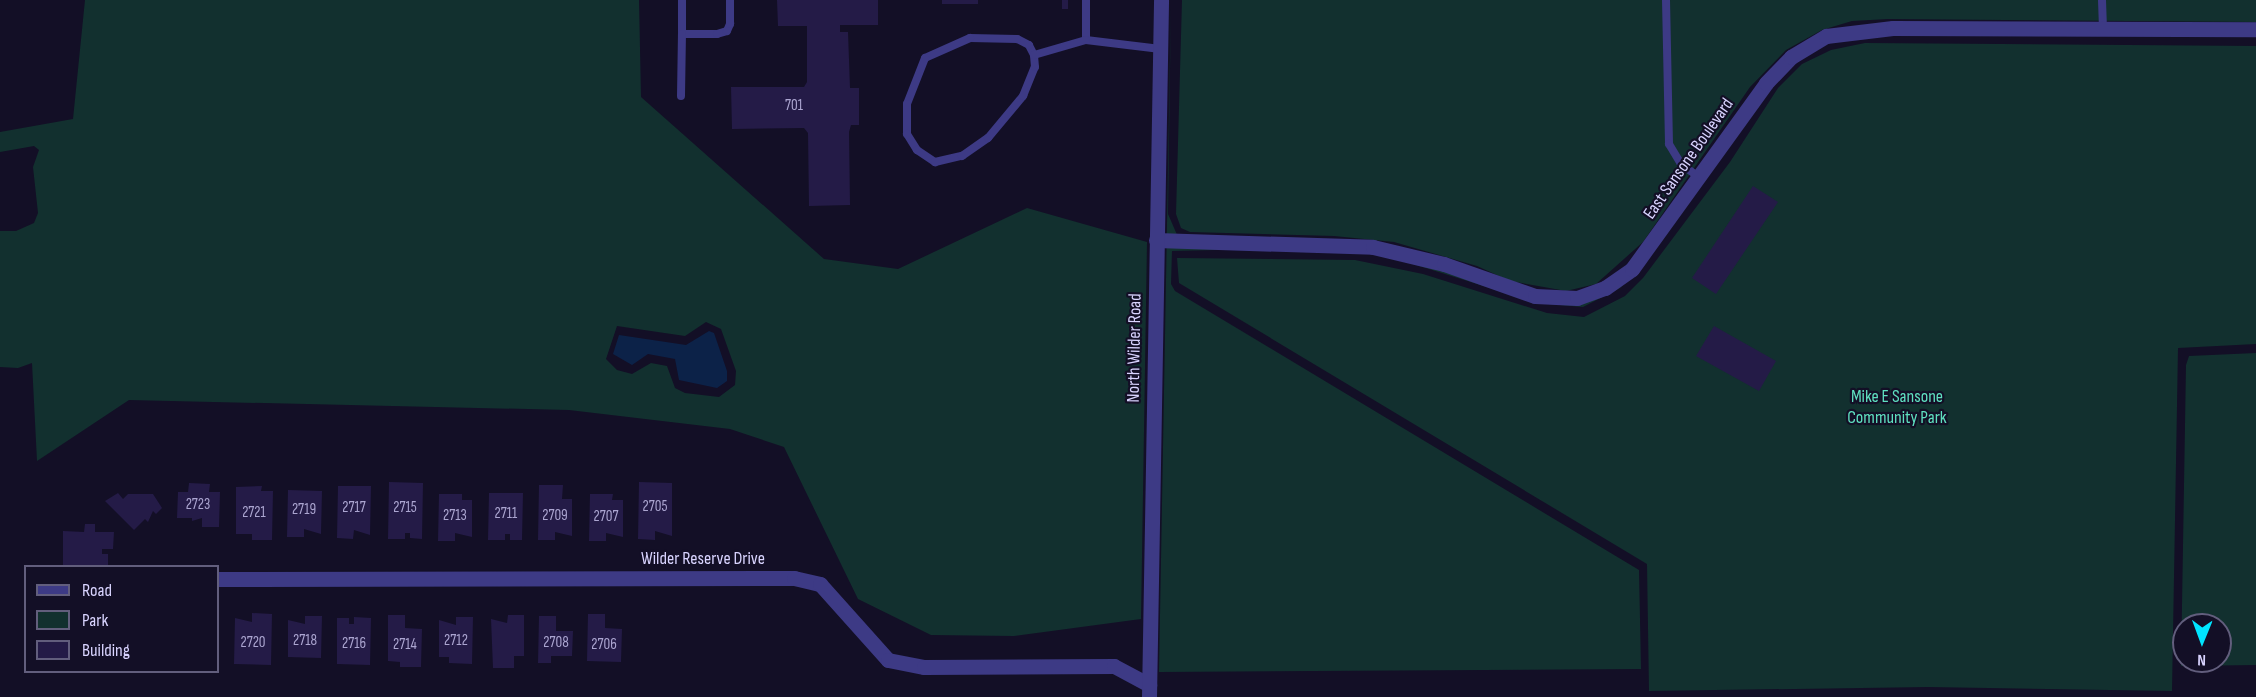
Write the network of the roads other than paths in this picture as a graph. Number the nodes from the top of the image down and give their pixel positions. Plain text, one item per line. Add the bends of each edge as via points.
1 (682, 0) edge
2 (730, 0) edge
3 (1086, 0) edge
4 (1161, 0) edge
5 (1666, 0) edge
6 (2102, 0) edge
7 (2103, 29) junction
8 (2256, 29) edge
9 (682, 34) junction
10 (1086, 40) junction
11 (1161, 48) junction
12 (1034, 55) junction
13 (681, 96) dead end
14 (1701, 178) junction
15 (1156, 240) junction
16 (219, 579) edge
17 (1149, 691) edge

1 - 9 lane
2 - 9 lane via 727,32
3 - 10 lane
4 - 11 street, North Wilder Road
5 - 14 lane via 1669,144 1681,164
6 - 7 lane
7 - 8 street, East Sansone Boulevard
7 - 14 street, East Sansone Boulevard via 1893,28 1826,36 1791,57 1766,83
9 - 13 lane
10 - 11 lane
10 - 12 lane
11 - 15 street, North Wilder Road
12 - 12 lane via 1035,67 1023,96 988,138 962,156 935,162 917,150 908,134 907,104 925,58 970,38 1017,39 1029,45
14 - 15 street, East Sansone Boulevard via 1632,269 1605,288 1569,299 1535,297 1428,260 1373,247
15 - 17 street, North Wilder Road
16 - 17 street, Wilder Reserve Drive via 794,578 819,584 888,660 924,667 1114,666

